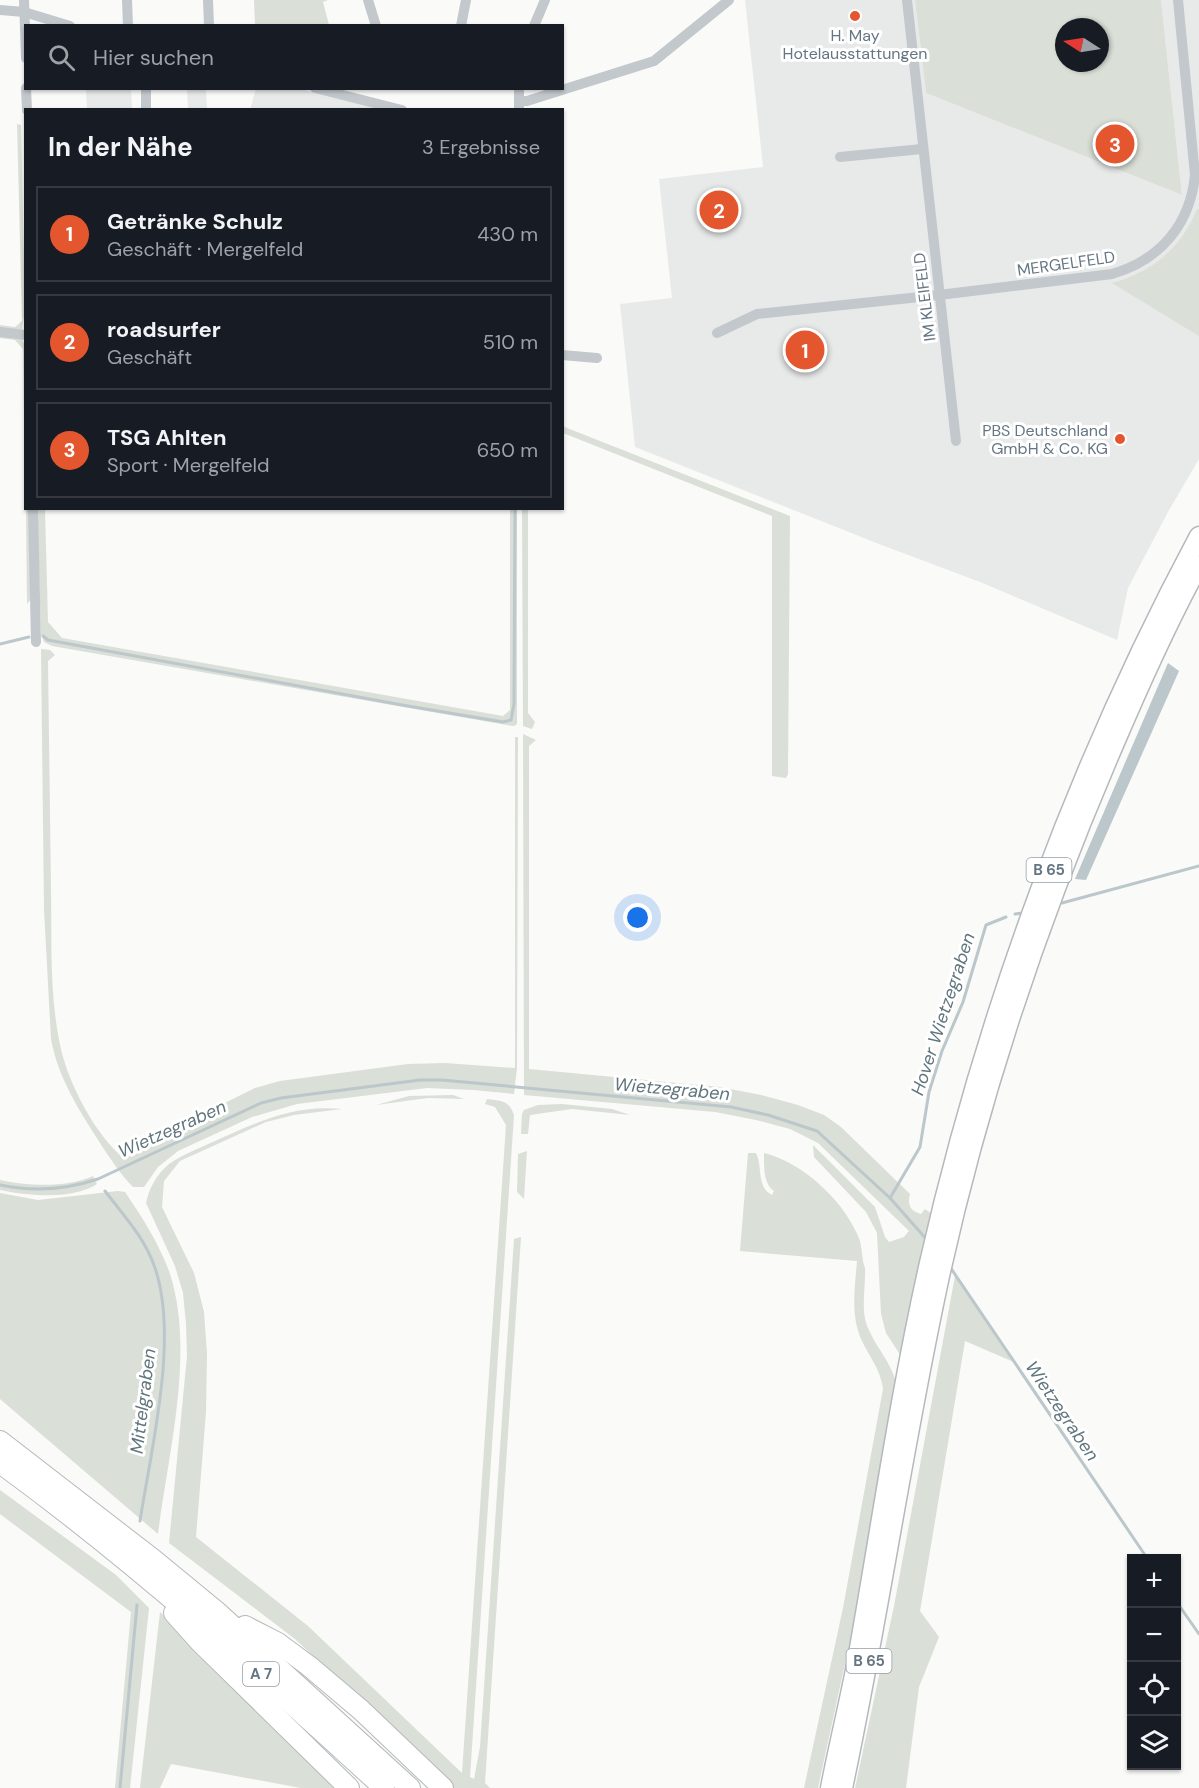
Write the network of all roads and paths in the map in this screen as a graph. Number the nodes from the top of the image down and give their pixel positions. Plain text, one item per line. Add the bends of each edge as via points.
1 (24, 0) edge
2 (127, 0) edge
3 (208, 0) edge
4 (368, 0) edge
5 (466, 0) edge
6 (545, 0) edge
7 (729, 0) edge
8 (907, 0) edge
9 (1178, 0) edge
10 (0, 10) edge
11 (24, 12) junction
12 (25, 24) edge
13 (63, 24) edge
14 (128, 24) edge
15 (209, 24) edge
16 (375, 24) edge
17 (461, 24) edge
18 (535, 24) edge
19 (564, 89) edge
20 (26, 90) edge
21 (146, 90) edge
22 (323, 90) edge
23 (562, 90) edge
24 (1194, 103) edge
25 (519, 105) edge
26 (27, 108) edge
27 (146, 108) edge
28 (394, 108) edge
29 (922, 149) junction
30 (840, 157) dead end
31 (939, 295) junction
32 (0, 332) edge
33 (717, 333) dead end
34 (24, 335) edge
35 (564, 355) edge
36 (597, 358) dead end
37 (956, 441) dead end
38 (33, 510) edge
39 (1199, 536) edge
40 (1199, 565) edge
41 (36, 642) dead end
42 (946, 1223) junction
43 (935, 1268) junction
44 (0, 1441) edge
45 (0, 1463) edge
46 (133, 1566) junction
47 (216, 1611) junction
48 (349, 1788) edge
49 (384, 1788) edge
50 (410, 1788) edge
51 (443, 1788) edge
52 (830, 1788) edge
53 (843, 1788) edge

1 - 11 street
2 - 14 street
3 - 15 street
4 - 16 street
5 - 17 street
6 - 18 street
7 - 19 street via 654,61
8 - 29 street, IM KLEIFELD
9 - 24 street, MERGELFELD
10 - 11 street
11 - 12 street
11 - 13 street
20 - 26 street
21 - 27 street
22 - 28 street
23 - 25 street
24 - 31 street, MERGELFELD via 1194,187 1183,219 1156,253 1112,274
29 - 30 street
29 - 31 street, IM KLEIFELD
31 - 33 street, MERGELFELD via 757,314
31 - 37 street, IM KLEIFELD
32 - 34 street
35 - 36 street
38 - 41 street
39 - 42 highway, B 65 via 1125,686 1041,889 970,1102
40 - 42 highway, B 65 via 1144,676 1052,898
42 - 43 highway, B 65
43 - 52 highway, B 65 via 913,1343
43 - 53 highway, B 65 via 925,1346
44 - 47 highway, A 7
45 - 46 highway, A 7
46 - 48 highway via 200,1642
46 - 49 highway, A 7 via 243,1658
47 - 50 highway, A 7
47 - 51 highway via 278,1643 309,1666

